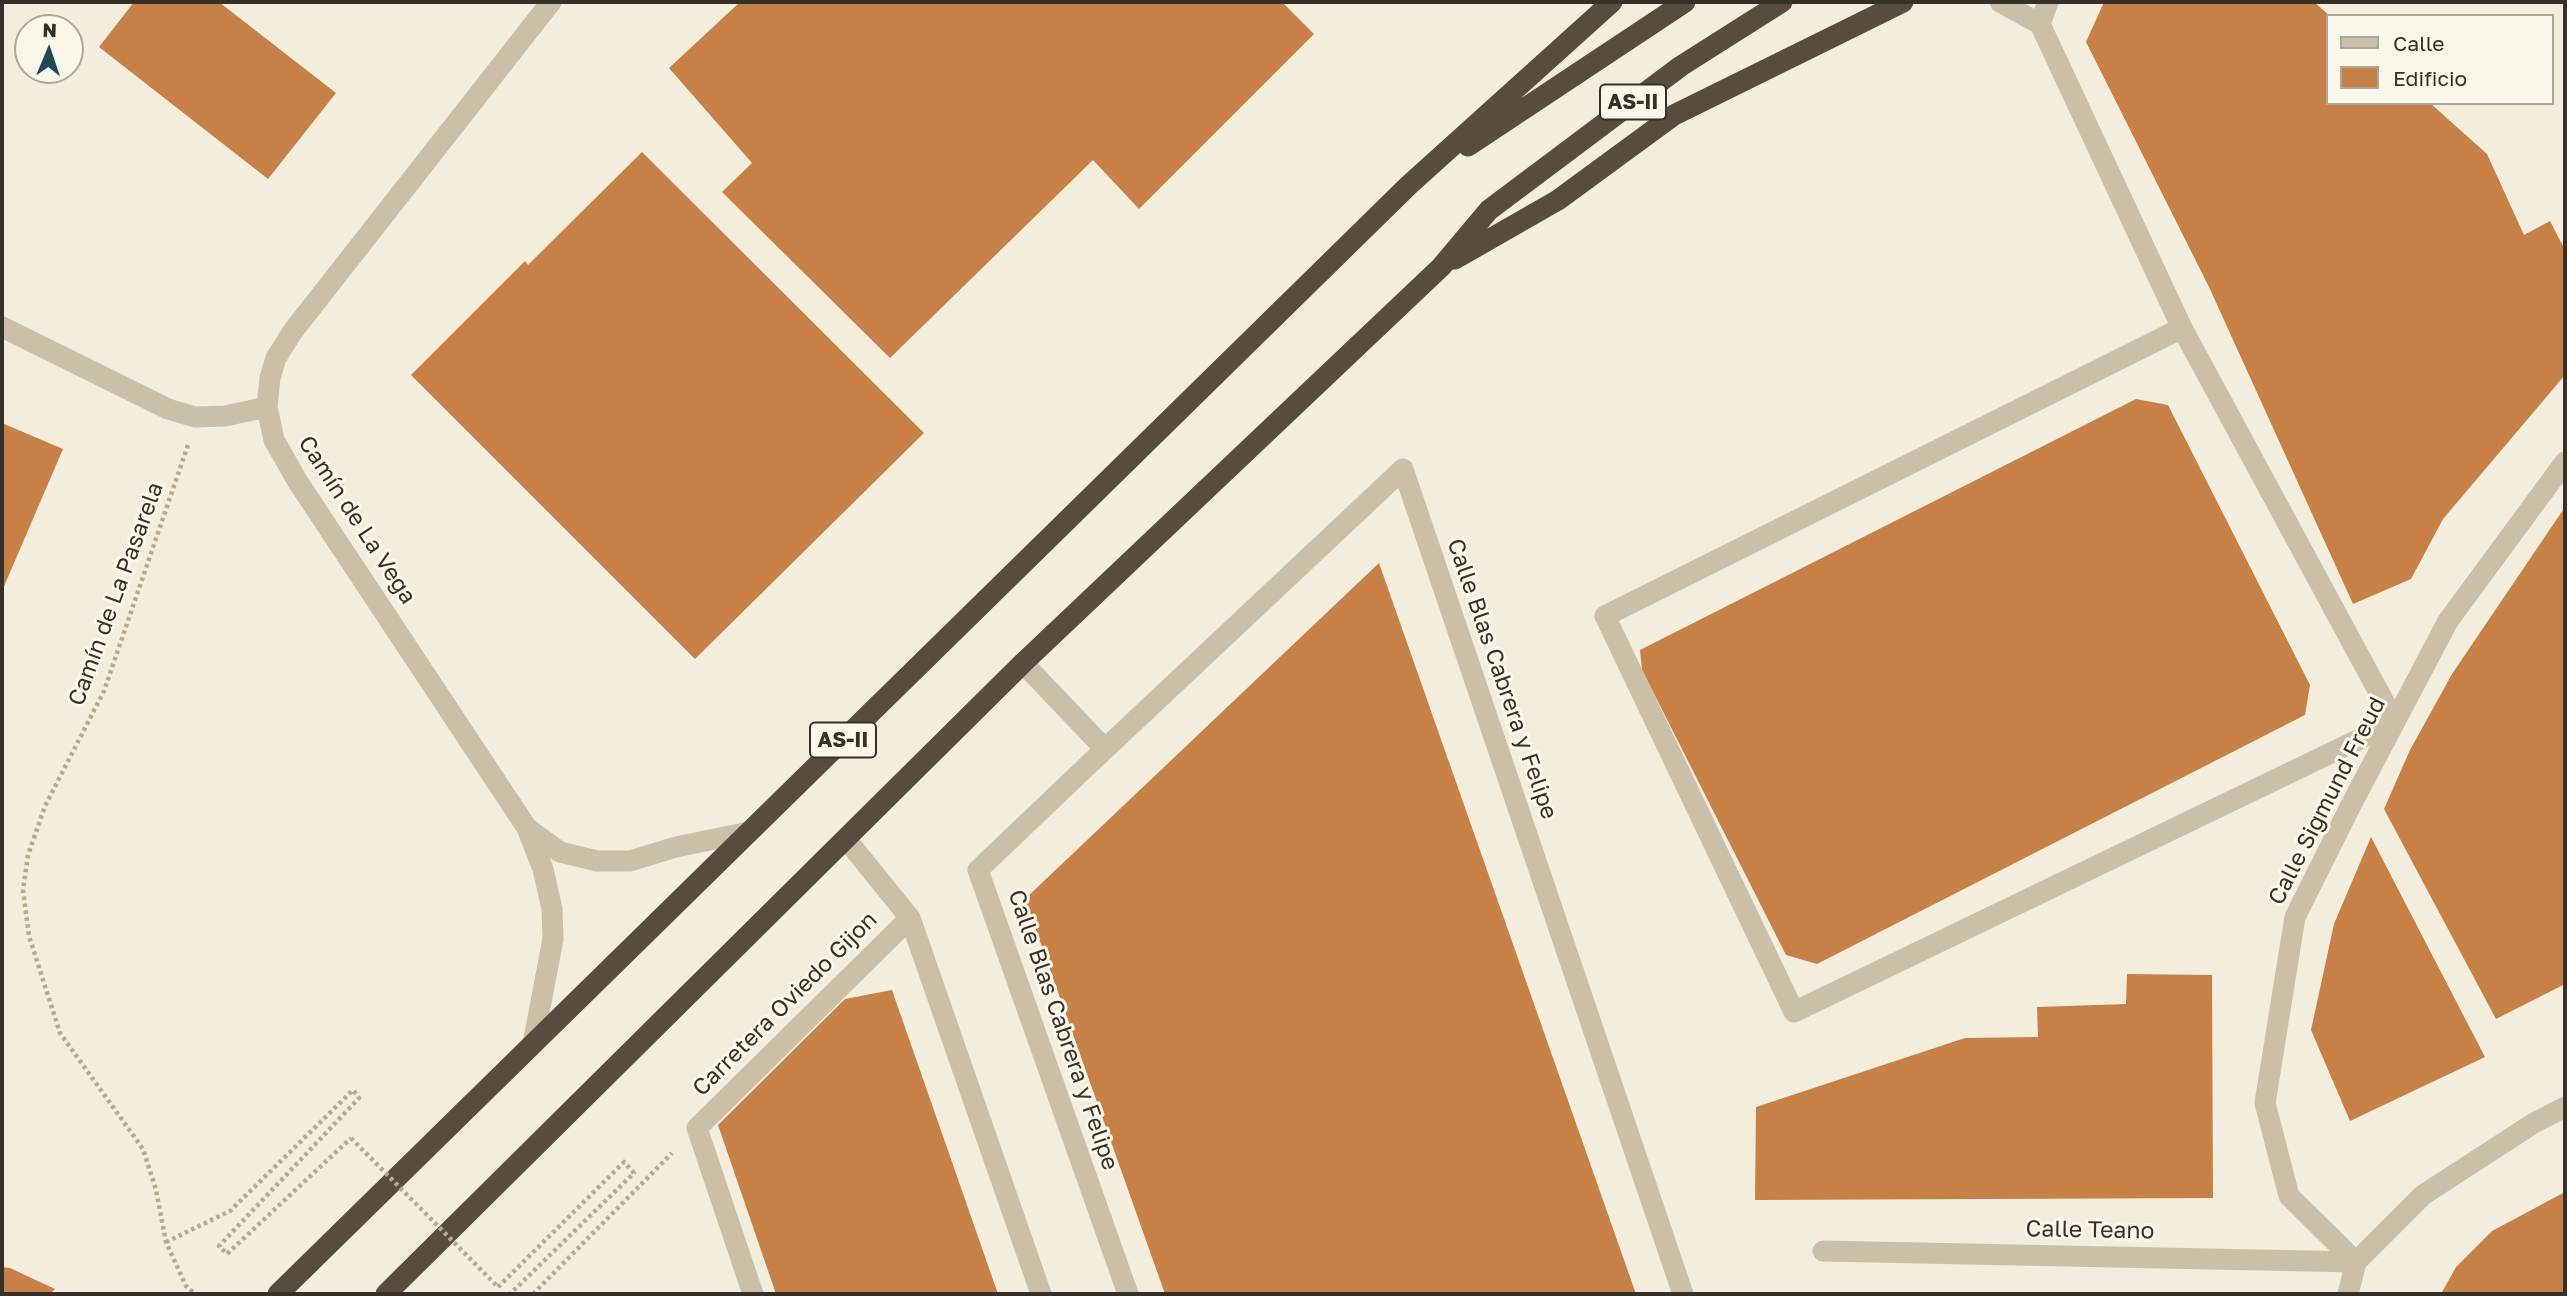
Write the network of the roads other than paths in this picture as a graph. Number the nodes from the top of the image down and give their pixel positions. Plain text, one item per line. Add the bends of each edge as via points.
1 (551, 2) edge
2 (1612, 2) edge
3 (1685, 2) edge
4 (1782, 2) edge
5 (1903, 2) edge
6 (2000, 2) edge
7 (2048, 2) edge
8 (2040, 24) junction
9 (1409, 185) junction
10 (1441, 267) junction
11 (2, 327) edge
12 (2182, 328) junction
13 (267, 407) junction
14 (2565, 462) edge
15 (1023, 663) junction
16 (2395, 722) junction
17 (1105, 749) junction
18 (527, 828) junction
19 (749, 832) junction
20 (846, 839) junction
21 (910, 918) junction
22 (533, 1044) junction
23 (2565, 1107) edge
24 (1823, 1251) dead end
25 (2356, 1262) junction
26 (278, 1294) edge
27 (386, 1294) edge
28 (753, 1294) edge
29 (1041, 1294) edge
30 (1128, 1294) edge
31 (1683, 1294) edge
32 (2348, 1294) edge

1 - 13 street, Camín de La Vega via 293,331 276,358
2 - 9 highway
3 - 9 highway, AS-II
4 - 10 highway, AS-II via 1681,66 1489,211
5 - 10 highway via 1674,115 1558,200
6 - 8 street
7 - 8 street
8 - 12 street
9 - 19 highway, AS-II
10 - 15 highway, AS-II
11 - 13 street via 168,409 195,417
12 - 16 street
12 - 16 street via 1605,616 1794,1012
13 - 18 street, Camín de La Vega via 274,440 298,482
14 - 16 street, Calle Sigmund Freud via 2448,621
15 - 17 street
15 - 20 highway, AS-II
16 - 25 street, Calle Sigmund Freud via 2295,917 2265,1103 2289,1196
17 - 30 street, Calle Blas Cabrera y Felipe via 978,870
17 - 31 street, Calle Blas Cabrera y Felipe via 1403,469
18 - 19 street, Camín de La Vega via 560,852 597,862 630,860
18 - 22 street, Camín de La Vega via 552,909 553,939
19 - 22 highway, AS-II
20 - 21 street
20 - 27 highway, AS-II
21 - 28 street, Carretera Oviedo Gijon via 699,1134
21 - 29 street
22 - 26 highway, AS-II
23 - 25 street via 2423,1195
24 - 25 street, Calle Teano
25 - 32 street

